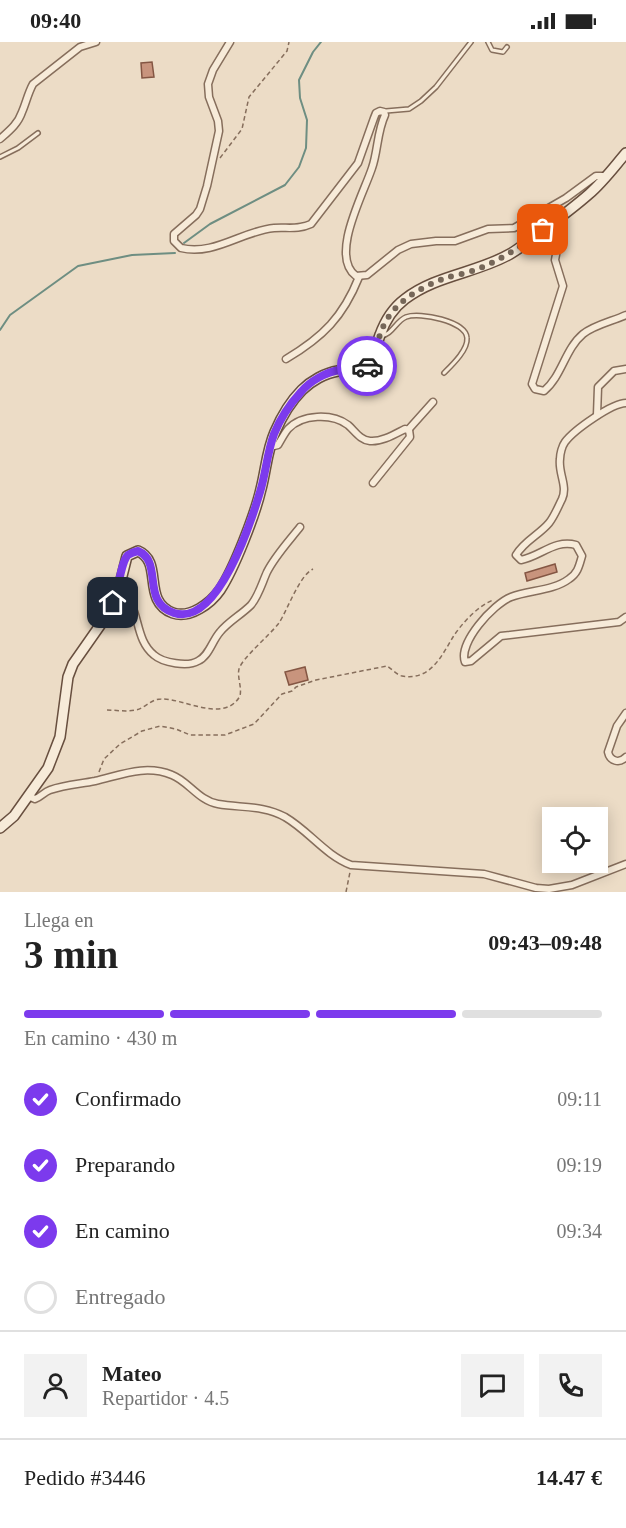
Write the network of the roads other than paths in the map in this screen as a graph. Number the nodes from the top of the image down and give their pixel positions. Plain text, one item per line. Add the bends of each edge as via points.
1 (96, 42) edge
2 (230, 42) edge
3 (471, 42) edge
4 (488, 42) edge
5 (507, 47) dead end
6 (384, 111) junction
7 (38, 133) dead end
8 (0, 139) edge
9 (626, 153) edge
10 (0, 157) edge
11 (605, 176) junction
12 (559, 218) junction
13 (359, 277) junction
14 (626, 315) edge
15 (380, 336) junction
16 (286, 359) dead end
17 (626, 369) edge
18 (444, 373) dead end
19 (433, 402) dead end
20 (626, 403) edge
21 (597, 415) junction
22 (408, 430) junction
23 (270, 447) junction
24 (373, 483) dead end
25 (300, 527) dead end
26 (119, 586) junction
27 (626, 617) edge
28 (626, 713) edge
29 (626, 757) edge
30 (28, 796) junction
31 (0, 828) edge
32 (626, 864) edge

1 - 8 street via 80,47 33,84 22,114
2 - 6 street via 208,84 219,131 200,209 174,234 174,241 181,248 202,249 274,228 303,228 311,224 358,164 376,113
3 - 6 lane via 421,101 409,109
4 - 5 lane via 495,52 503,52
6 - 13 street via 373,167 349,231 347,262
7 - 10 lane
9 - 11 street
11 - 12 street via 591,193
11 - 13 street via 596,176 514,228 488,229 455,242 411,244
12 - 14 street via 562,223 555,260 563,285 532,384 535,389 544,392 552,384 584,333
12 - 15 street via 510,254 473,271 442,279 406,298 389,316
13 - 16 street via 341,314
15 - 18 lane via 386,336 400,321 417,315 440,318 462,329 467,343
15 - 23 street via 367,366 329,373 302,390 275,431
17 - 21 street via 614,371 598,387
19 - 22 street
20 - 21 street
21 - 27 street via 564,442 559,470 565,487 563,496 549,523 516,555 521,560 528,559 568,542 576,545 582,556 578,572 567,581 504,600 476,627 463,650 465,662 501,636 619,622
22 - 23 street via 369,441 338,418 326,416 299,422 278,445
22 - 24 street via 410,435
23 - 26 street via 261,492 230,571 214,597 185,614 164,609 153,589 149,560 138,551 124,561
25 - 26 street via 275,559 250,605 219,633 204,657 193,663 166,661 154,655 140,634 135,610
26 - 30 street via 108,614 73,664 60,737 48,768
28 - 29 street via 608,752 616,761
30 - 31 street
30 - 32 street via 35,799 48,791 157,770 174,775 216,804 254,807 281,815 351,865 484,874 549,889 572,885

